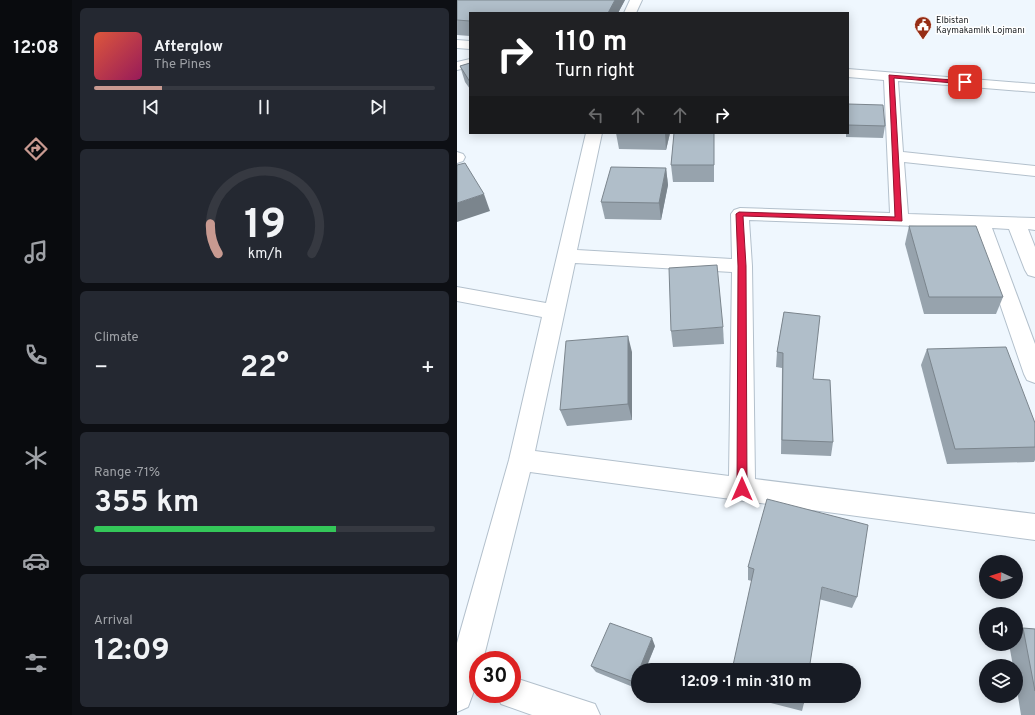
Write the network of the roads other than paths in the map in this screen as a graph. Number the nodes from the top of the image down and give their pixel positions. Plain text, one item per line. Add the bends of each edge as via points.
1 (636, 0) edge
2 (630, 12) edge
3 (457, 44) edge
4 (469, 45) edge
5 (469, 63) edge
6 (457, 66) edge
7 (849, 73) edge
8 (891, 76) junction
9 (1035, 88) edge
10 (595, 134) edge
11 (896, 156) junction
12 (1035, 171) edge
13 (899, 219) junction
14 (981, 222) junction
15 (1015, 223) junction
16 (1035, 224) edge
17 (567, 256) junction
18 (742, 266) junction
19 (1035, 270) edge
20 (457, 294) edge
21 (554, 312) junction
22 (1035, 374) edge
23 (521, 460) junction
24 (742, 489) junction
25 (1035, 527) edge
26 (464, 683) edge
27 (521, 696) edge
28 (585, 715) edge

1 - 2 street
3 - 4 street
5 - 6 street
7 - 8 street
8 - 9 street
8 - 11 street
10 - 17 street
11 - 12 street
11 - 13 street
13 - 14 street
13 - 18 street via 739,214
14 - 15 street
14 - 22 street
15 - 16 street
15 - 19 street
17 - 18 street
17 - 21 street
18 - 24 street
20 - 21 street
21 - 23 street
23 - 24 street
23 - 26 street
24 - 25 street
27 - 28 street

